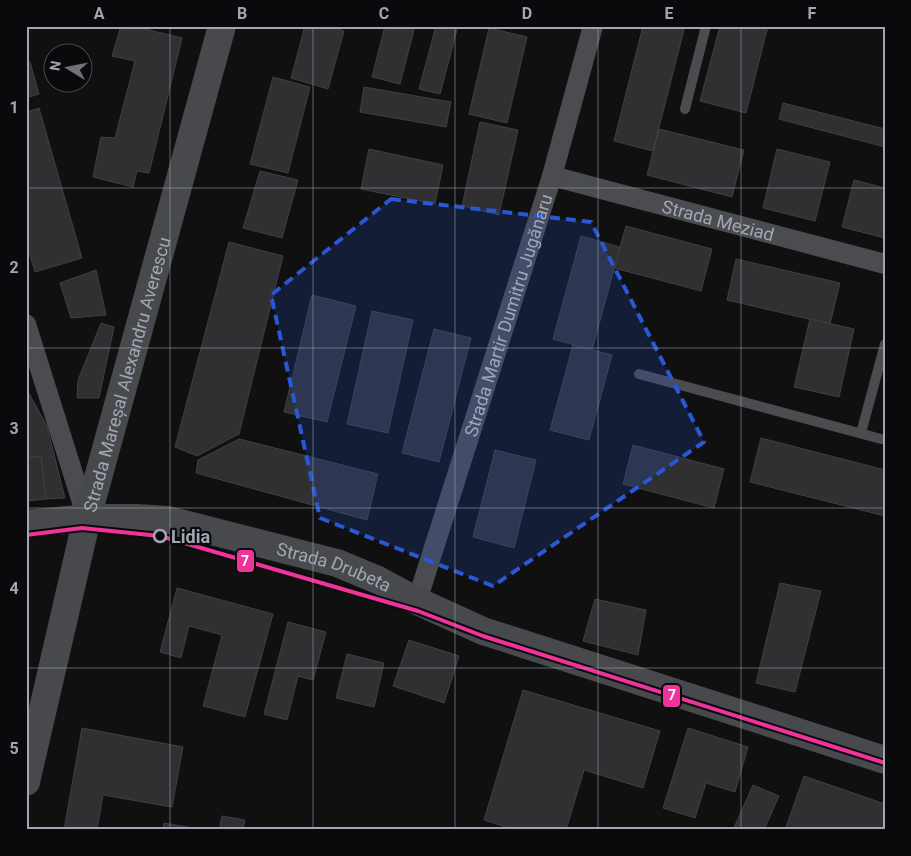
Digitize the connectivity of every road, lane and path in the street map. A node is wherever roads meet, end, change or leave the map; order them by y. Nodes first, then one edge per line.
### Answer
1 (222, 26) edge
2 (593, 26) edge
3 (706, 26) edge
4 (685, 109) dead end
5 (552, 176) junction
6 (885, 264) edge
7 (26, 324) edge
8 (885, 344) edge
9 (639, 374) dead end
10 (861, 433) junction
11 (885, 440) edge
12 (87, 518) junction
13 (26, 524) edge
14 (417, 601) junction
15 (885, 760) edge
16 (26, 782) edge

1 - 12 street, Strada Mareșal Alexandru Averescu
2 - 5 street, Strada Martir Dumitru Jugănaru
3 - 4 lane
5 - 6 street, Strada Meziad
5 - 14 street, Strada Martir Dumitru Jugănaru
7 - 12 street
8 - 10 lane
9 - 10 lane
10 - 11 lane
12 - 13 street, Strada Drubeta
12 - 14 street, Strada Drubeta
12 - 16 street, Strada Mareșal Alexandru Averescu
14 - 15 street, Strada Drubeta

